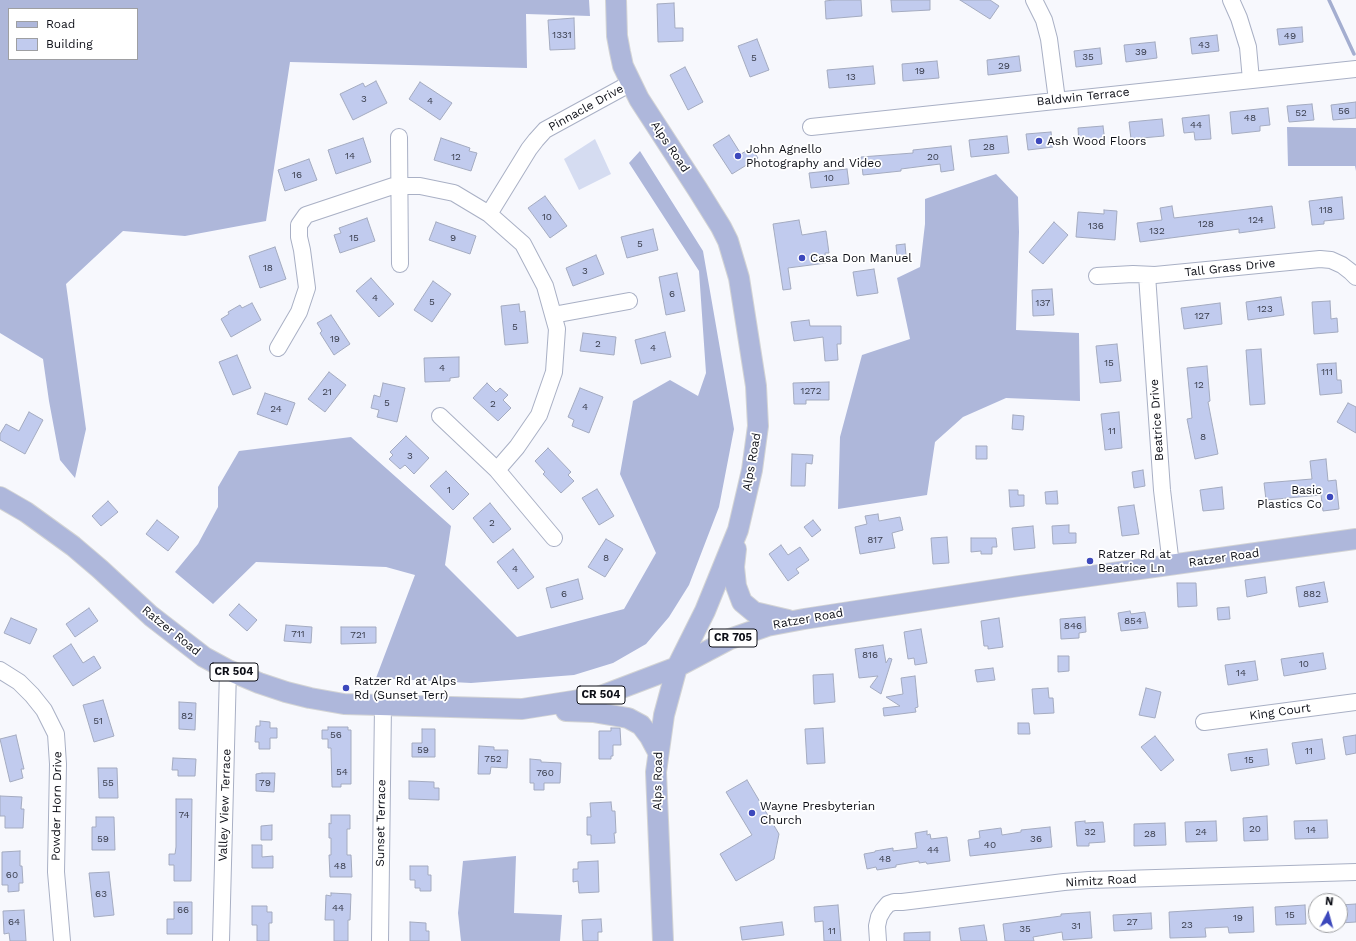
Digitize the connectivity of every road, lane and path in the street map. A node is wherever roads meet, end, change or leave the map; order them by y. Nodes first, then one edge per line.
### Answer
1 (616, 0) edge
2 (1034, 0) edge
3 (1231, 0) edge
4 (1356, 69) edge
5 (1251, 80) junction
6 (632, 83) junction
7 (1057, 100) junction
8 (811, 127) dead end
9 (399, 138) dead end
10 (399, 186) junction
11 (489, 214) junction
12 (400, 264) dead end
13 (1147, 275) junction
14 (1097, 276) dead end
15 (1356, 277) edge
16 (629, 301) dead end
17 (553, 315) junction
18 (278, 348) dead end
19 (440, 416) dead end
20 (497, 470) junction
21 (0, 497) edge
22 (738, 530) junction
23 (554, 538) dead end
24 (1356, 539) edge
25 (1171, 565) junction
26 (794, 621) junction
27 (677, 667) junction
28 (0, 670) edge
29 (228, 670) junction
30 (1356, 702) edge
31 (383, 705) junction
32 (522, 709) junction
33 (1204, 722) dead end
34 (658, 752) junction
35 (1356, 872) edge
36 (62, 941) edge
37 (221, 941) edge
38 (380, 941) edge
39 (663, 941) edge
40 (878, 941) edge

1 - 6 main road, Alps Road
2 - 7 street
3 - 5 street
4 - 5 street, Baldwin Terrace
5 - 7 street, Baldwin Terrace
6 - 11 street, Pinnacle Drive
6 - 22 main road, Alps Road
7 - 8 street, Baldwin Terrace
9 - 10 street
10 - 11 street
10 - 12 street
10 - 18 street
11 - 17 street
13 - 14 street, Tall Grass Drive
13 - 15 street, Tall Grass Drive
13 - 25 street, Beatrice Drive
16 - 17 street
17 - 20 street
19 - 20 street
20 - 23 street
21 - 29 main road, Ratzer Road / CR 504
22 - 26 main road
22 - 27 main road, Alps Road
24 - 25 main road, Ratzer Road / CR 705
25 - 26 main road, Ratzer Road / CR 705
26 - 27 main road, Ratzer Road / CR 705
27 - 32 main road, Ratzer Road / CR 504
27 - 34 main road, Alps Road
28 - 36 street, Powder Horn Drive
29 - 31 main road, Ratzer Road / CR 504
29 - 37 street, Valley View Terrace
30 - 33 street, King Court
31 - 32 main road, Ratzer Road / CR 504
31 - 38 street, Sunset Terrace
32 - 34 main road
34 - 39 main road, Alps Road
35 - 40 street, Nimitz Road

